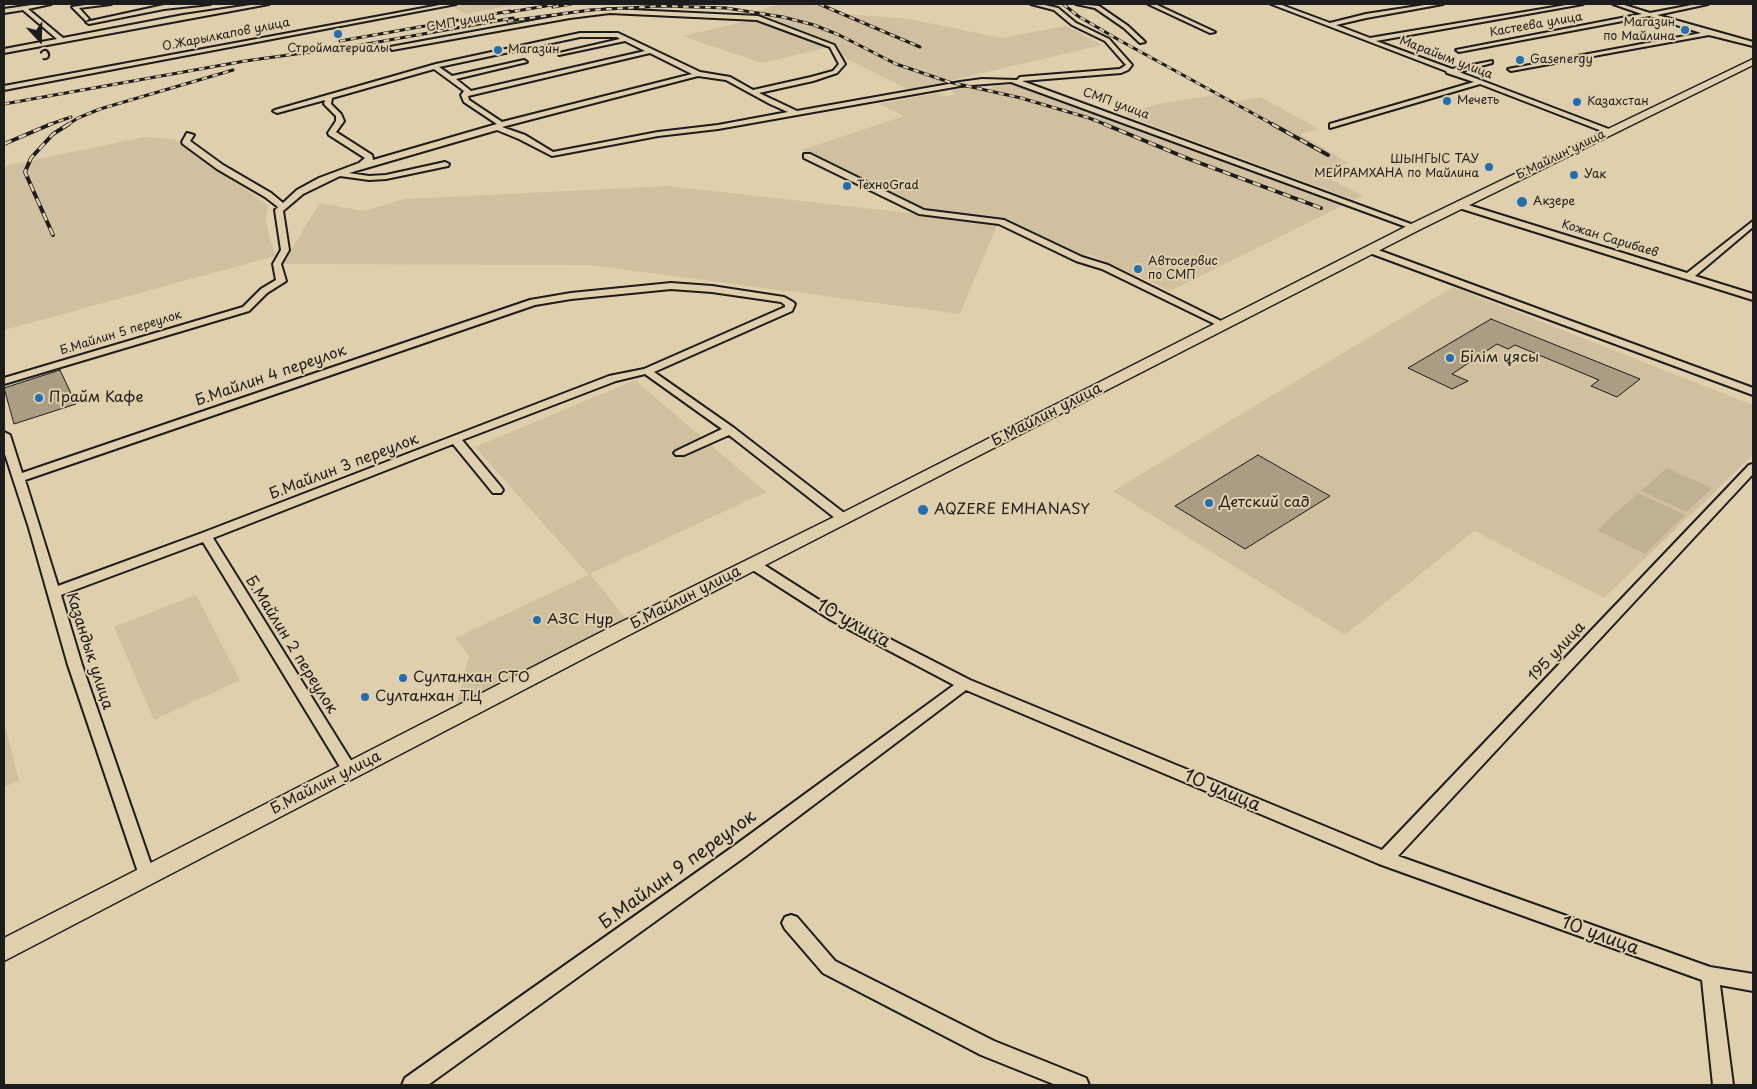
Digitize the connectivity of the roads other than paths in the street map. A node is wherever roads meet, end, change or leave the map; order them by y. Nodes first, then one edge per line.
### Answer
1 (48, 4) edge
2 (108, 4) edge
3 (207, 4) edge
4 (266, 4) edge
5 (453, 4) edge
6 (1034, 4) edge
7 (1080, 4) edge
8 (1151, 4) edge
9 (1274, 4) edge
10 (1440, 4) edge
11 (1580, 4) edge
12 (1616, 4) edge
13 (1705, 4) edge
14 (33, 5) edge
15 (183, 5) edge
16 (402, 7) dead end
17 (24, 8) junction
18 (222, 10) junction
19 (4, 11) edge
20 (411, 12) junction
21 (1652, 14) junction
22 (1330, 25) junction
23 (1212, 32) dead end
24 (1709, 33) junction
25 (627, 39) junction
26 (62, 40) junction
27 (1369, 40) junction
28 (1142, 42) dead end
29 (1753, 44) edge
30 (392, 48) dead end
31 (1459, 50) dead end
32 (4, 51) edge
33 (652, 51) junction
34 (561, 54) dead end
35 (524, 62) dead end
36 (1490, 62) dead end
37 (1753, 62) edge
38 (435, 68) junction
39 (1511, 69) dead end
40 (1449, 72) junction
41 (698, 74) junction
42 (452, 78) junction
43 (1011, 80) junction
44 (1478, 83) junction
45 (4, 88) edge
46 (752, 92) junction
47 (464, 95) junction
48 (329, 96) junction
49 (277, 111) dead end
50 (796, 113) junction
51 (499, 126) junction
52 (1333, 126) dead end
53 (1610, 131) junction
54 (190, 135) dead end
55 (807, 156) dead end
56 (445, 164) dead end
57 (362, 165) junction
58 (339, 173) junction
59 (1459, 205) junction
60 (281, 208) junction
61 (1753, 223) edge
62 (1415, 227) junction
63 (1370, 250) junction
64 (1689, 276) junction
65 (1753, 296) edge
66 (1224, 325) junction
67 (647, 370) junction
68 (4, 382) edge
69 (1753, 392) edge
70 (730, 430) junction
71 (4, 435) edge
72 (456, 440) junction
73 (680, 453) dead end
74 (1753, 467) edge
75 (18, 478) junction
76 (497, 490) dead end
77 (844, 520) junction
78 (206, 536) junction
79 (754, 564) junction
80 (53, 593) junction
81 (965, 684) junction
82 (350, 771) junction
83 (1385, 859) junction
84 (147, 876) junction
85 (791, 923) dead end
86 (4, 950) edge
87 (1710, 975) junction
88 (1753, 982) edge
89 (412, 1085) edge
90 (1078, 1085) edge
91 (1723, 1085) edge

1 - 14 street
2 - 15 street
3 - 15 street
3 - 18 street
4 - 18 street
5 - 20 street, О.Жарылкапов улица
6 - 43 street
7 - 28 street
8 - 23 street
9 - 22 street, Марайым улица
10 - 22 street
11 - 27 street
12 - 21 street
13 - 21 street, Кастеева улица
14 - 17 street
16 - 20 street
17 - 19 street
17 - 26 street
18 - 26 street
20 - 45 street, О.Жарылкапов улица
21 - 24 street
21 - 31 street, Кастеева улица
22 - 27 street, Марайым улица
24 - 29 street
24 - 39 street
25 - 33 street
25 - 34 street
25 - 38 street
26 - 32 street
27 - 40 street, Марайым улица
30 - 46 street, СМП улица
33 - 41 street
33 - 47 street
35 - 42 street
36 - 40 street
37 - 53 street, Б.Майлин улица
38 - 42 street, СМП улица
38 - 48 street
40 - 44 street, Марайым улица
41 - 46 street
41 - 51 street
42 - 47 street, СМП улица
43 - 50 street, СМП улица
43 - 62 street, СМП улица
44 - 52 street
44 - 53 street, Марайым улица
46 - 50 street
47 - 51 street, СМП улица
48 - 49 street
48 - 57 street
50 - 51 street, СМП улица
51 - 57 street
53 - 59 street, Б.Майлин улица
54 - 60 street
55 - 66 street
56 - 58 street
57 - 58 street
58 - 60 street
59 - 62 street, Б.Майлин улица
59 - 64 street, Кожан Сарибаев
60 - 68 street, Б.Майлин 5 переулок
61 - 64 street
62 - 63 street, Б.Майлин улица
63 - 66 street, Б.Майлин улица
63 - 69 street
64 - 65 street, Кожан Сарибаев
66 - 77 street, Б.Майлин улица
67 - 70 street
67 - 72 street, Б.Майлин 3 переулок
67 - 75 street, Б.Майлин 4 переулок
70 - 73 street
70 - 77 street
71 - 75 street, Казандык улица
72 - 76 street
72 - 78 street, Б.Майлин 3 переулок
74 - 83 street, 195 улица
75 - 80 street, Казандык улица
77 - 79 street, Б.Майлин улица
78 - 80 street, Б.Майлин 3 переулок
78 - 82 street, Б.Майлин 2 переулок
79 - 81 street, 10 улица
79 - 82 street, Б.Майлин улица
80 - 84 street, Казандык улица
81 - 83 street, 10 улица
81 - 89 street, Б.Майлин 9 переулок
82 - 84 street, Б.Майлин улица
83 - 87 street, 10 улица
84 - 86 street, Б.Майлин улица
85 - 90 street
87 - 88 street, 10 улица
87 - 91 street

